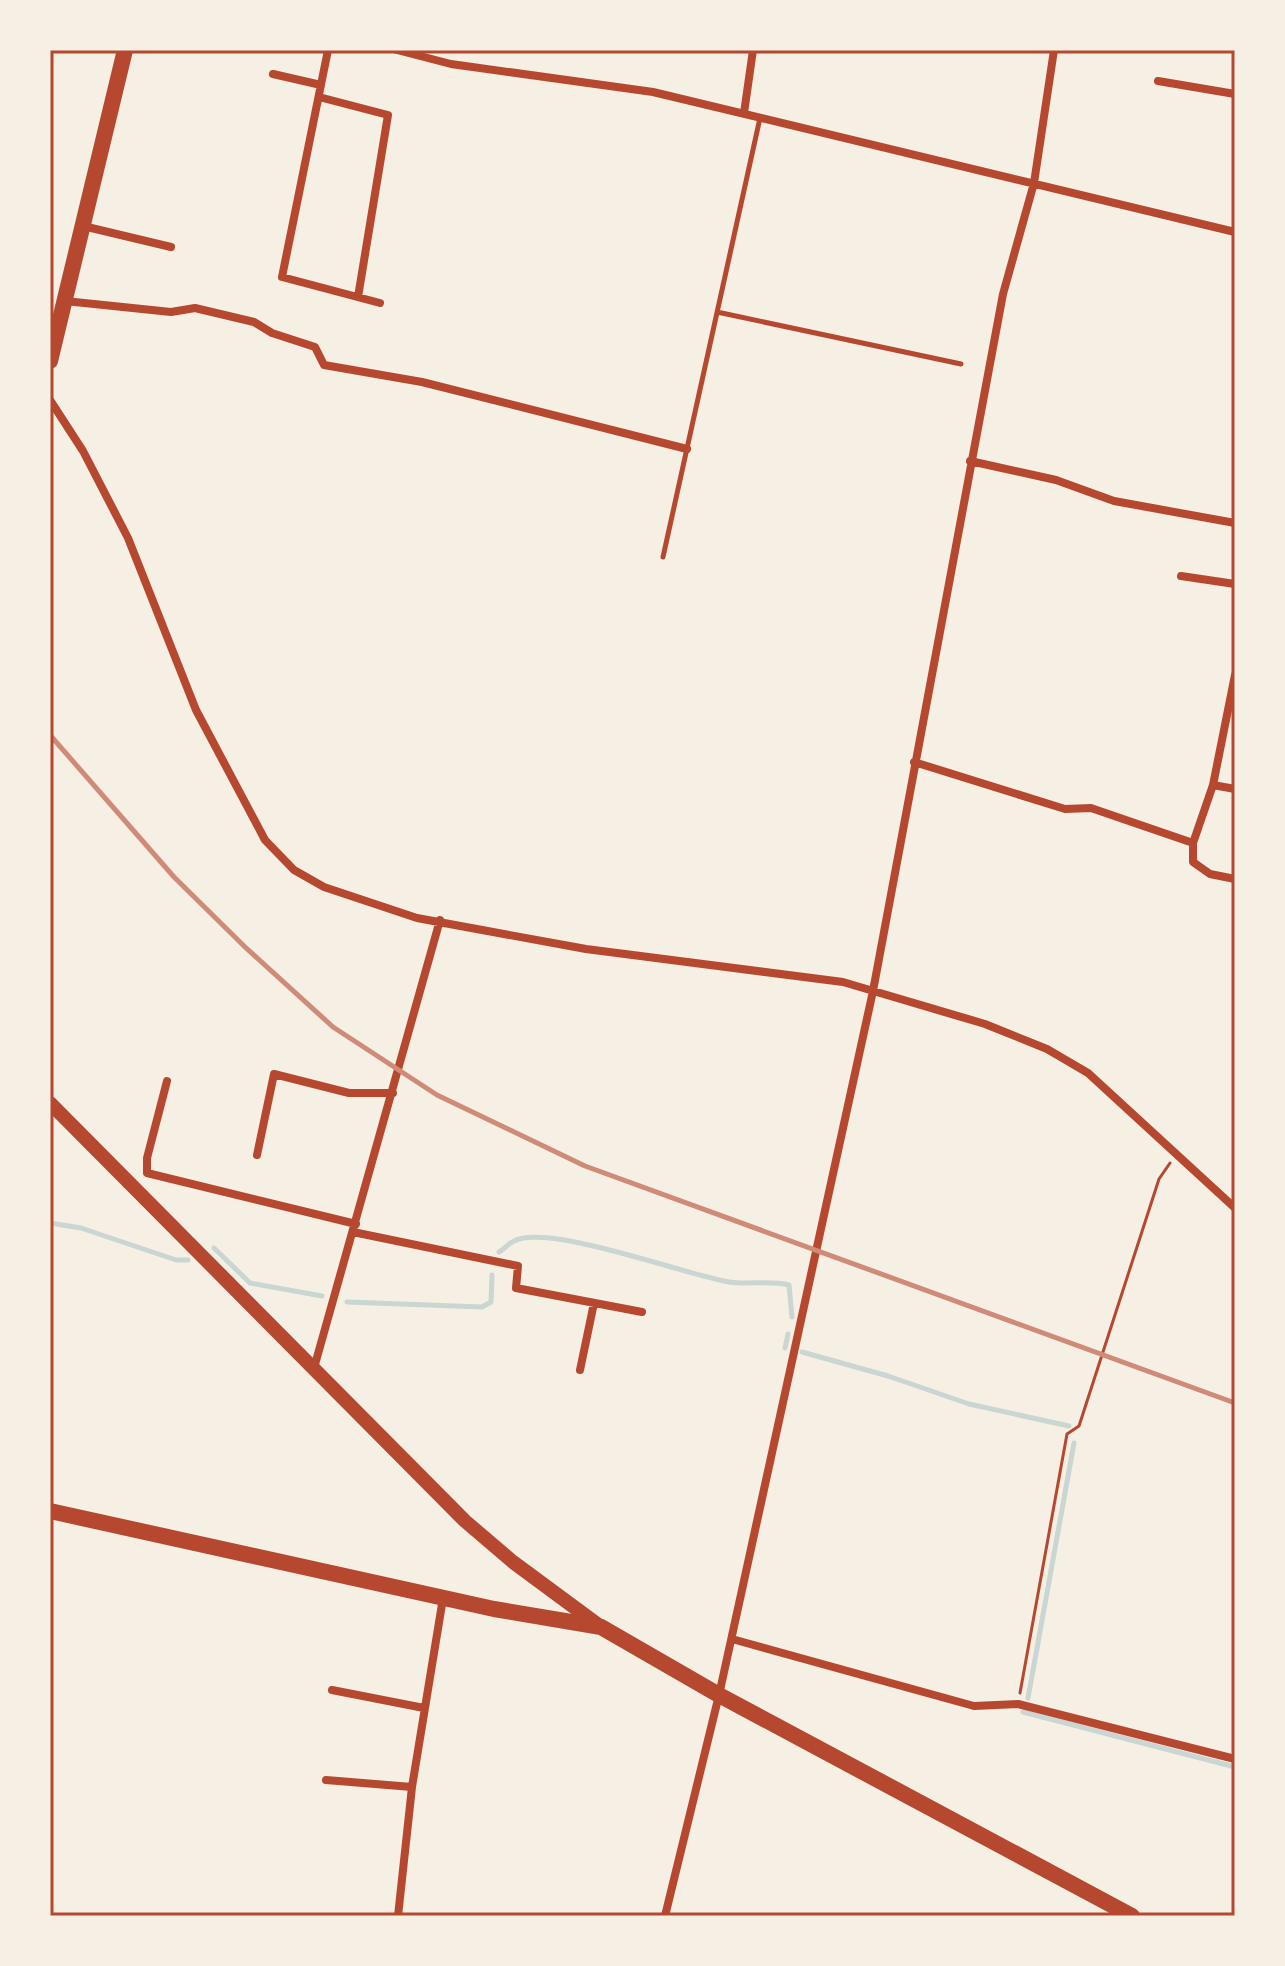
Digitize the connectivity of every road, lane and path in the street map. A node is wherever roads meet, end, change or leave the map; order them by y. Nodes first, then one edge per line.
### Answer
1 (125, 50) edge
2 (328, 50) edge
3 (397, 50) edge
4 (753, 50) edge
5 (1054, 50) edge
6 (273, 74) dead end
7 (1158, 81) dead end
8 (321, 85) junction
9 (1235, 94) edge
10 (319, 97) junction
11 (744, 113) junction
12 (760, 118) junction
13 (1034, 183) junction
14 (83, 226) junction
15 (1235, 232) edge
16 (171, 247) dead end
17 (358, 297) junction
18 (65, 301) junction
19 (380, 303) dead end
20 (717, 312) junction
21 (50, 361) edge
22 (961, 364) dead end
23 (50, 400) edge
24 (687, 449) junction
25 (970, 461) junction
26 (1235, 523) edge
27 (663, 557) dead end
28 (1181, 576) dead end
29 (1235, 584) edge
30 (1235, 675) edge
31 (914, 762) junction
32 (1213, 785) junction
33 (1235, 789) edge
34 (1193, 843) junction
35 (1235, 879) edge
36 (440, 920) junction
37 (873, 991) junction
38 (167, 1081) dead end
39 (393, 1093) junction
40 (50, 1103) edge
41 (1176, 1154) junction
42 (257, 1155) dead end
43 (147, 1173) junction
44 (135, 1188) junction
45 (1235, 1208) edge
46 (354, 1228) junction
47 (594, 1303) junction
48 (642, 1312) dead end
49 (314, 1368) junction
50 (580, 1370) dead end
51 (50, 1511) edge
52 (443, 1598) junction
53 (601, 1627) junction
54 (732, 1639) junction
55 (332, 1690) dead end
56 (719, 1695) junction
57 (1018, 1704) junction
58 (424, 1708) junction
59 (1235, 1759) edge
60 (326, 1780) dead end
61 (412, 1787) junction
62 (398, 1916) edge
63 (665, 1916) edge
64 (1132, 1916) edge

1 - 14 main road
2 - 8 street
3 - 11 street
4 - 11 street
5 - 13 street
6 - 8 street
7 - 9 street
8 - 10 street
10 - 17 street
10 - 17 street
11 - 12 street
12 - 13 street
12 - 20 lane
13 - 15 street
13 - 25 street
14 - 16 street
14 - 18 main road
17 - 19 street
18 - 21 main road
18 - 24 street
20 - 22 lane
20 - 24 lane
23 - 36 street
24 - 27 lane
25 - 26 street
25 - 31 street
28 - 29 street
30 - 32 street
31 - 34 street
31 - 37 street
32 - 33 street
32 - 34 street
34 - 35 street
36 - 37 street
36 - 39 street
37 - 41 street
37 - 54 street
38 - 43 street
39 - 42 street
39 - 46 street
40 - 44 street
41 - 45 street
41 - 57 path
43 - 44 street
43 - 46 street
44 - 49 street
46 - 47 street
46 - 49 street
47 - 48 street
47 - 50 street
49 - 53 street
51 - 52 main road
52 - 53 main road
52 - 58 street
53 - 56 main road
54 - 56 street
54 - 57 street
55 - 58 street
56 - 63 street
56 - 64 main road
57 - 59 street
58 - 61 street
60 - 61 street
61 - 62 street

